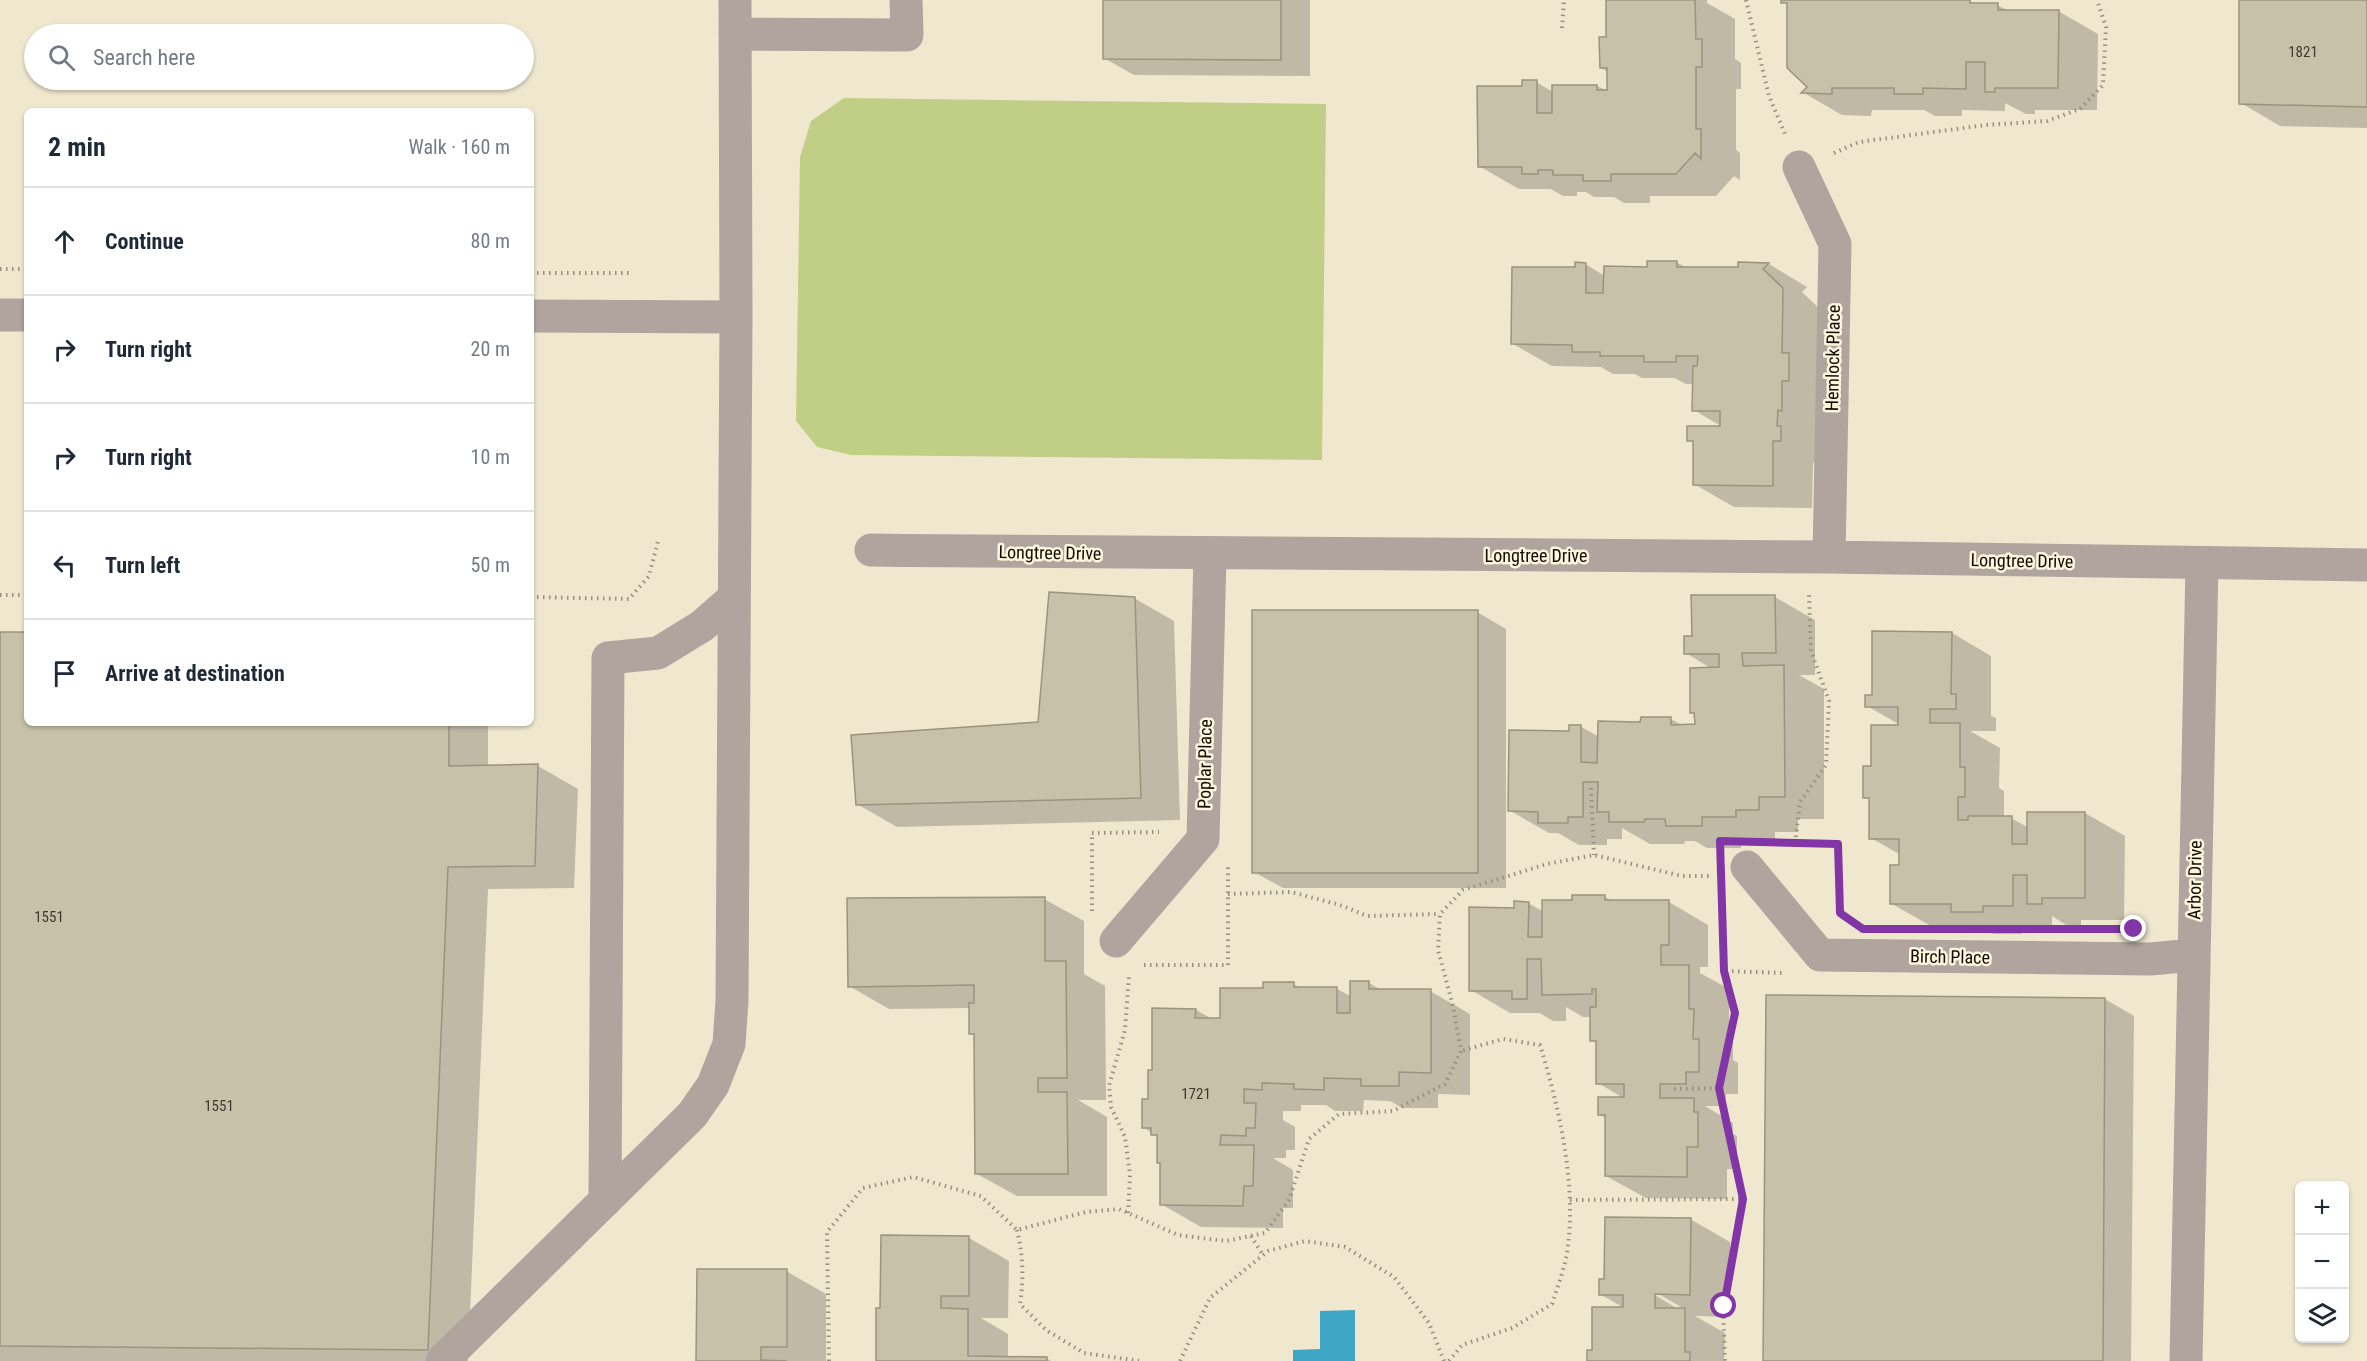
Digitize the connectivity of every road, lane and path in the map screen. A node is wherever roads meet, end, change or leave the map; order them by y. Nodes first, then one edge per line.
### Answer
1 (735, 0) edge
2 (906, 0) edge
3 (1564, 0) edge
4 (1746, 0) edge
5 (2097, 0) edge
6 (1562, 28) dead end
7 (735, 34) junction
8 (1799, 167) junction
9 (0, 269) edge
10 (24, 269) edge
11 (534, 273) edge
12 (629, 273) dead end
13 (0, 315) edge
14 (24, 315) edge
15 (534, 316) edge
16 (736, 316) junction
17 (658, 541) dead end
18 (871, 550) dead end
19 (1210, 555) junction
20 (1829, 557) junction
21 (2202, 564) junction
22 (2367, 565) edge
23 (1809, 588) dead end
24 (0, 595) edge
25 (24, 595) edge
26 (534, 597) edge
27 (734, 598) junction
28 (1592, 788) dead end
29 (1774, 843) dead end
30 (1795, 843) junction
31 (1594, 855) junction
32 (1734, 871) joint
33 (1722, 888) dead end
34 (1228, 894) dead end
35 (1440, 914) junction
36 (1848, 918) dead end
37 (1123, 953) joint
38 (2194, 956) junction
39 (1724, 971) junction
40 (1796, 973) dead end
41 (1461, 1051) junction
42 (1719, 1088) junction
43 (1674, 1089) dead end
44 (1743, 1199) junction
45 (1569, 1200) junction
46 (605, 1201) junction
47 (1128, 1213) junction
48 (1017, 1230) junction
49 (1251, 1236) junction
50 (1263, 1255) junction
51 (442, 1361) edge
52 (829, 1361) edge
53 (1138, 1361) edge
54 (1180, 1361) edge
55 (1444, 1361) edge
56 (1449, 1361) edge
57 (1725, 1361) edge
58 (2186, 1361) edge

1 - 7 street
2 - 7 street
3 - 6 path
4 - 8 path
5 - 8 path
7 - 16 street
8 - 20 street, Hemlock Place
9 - 10 path
11 - 12 path
13 - 14 street
15 - 16 street
16 - 27 street
17 - 26 path
18 - 19 street, Longtree Drive
19 - 20 street, Longtree Drive
19 - 37 street, Poplar Place
20 - 21 street, Longtree Drive
21 - 22 street
21 - 38 street, Arbor Drive
23 - 30 path
24 - 25 path
27 - 46 street
27 - 46 street
28 - 31 path
29 - 30 path
30 - 36 path
31 - 32 path
31 - 35 path
32 - 38 street, Birch Place
33 - 39 path
34 - 35 path
35 - 41 path
37 - 47 path
38 - 58 street, Arbor Drive
39 - 40 path
39 - 42 path
41 - 45 path
41 - 49 path
42 - 43 path
42 - 44 path
44 - 45 path
44 - 57 path
45 - 56 path
46 - 51 street
47 - 48 path
47 - 49 path
48 - 52 path
48 - 53 path
49 - 50 path
50 - 54 path
50 - 55 path

